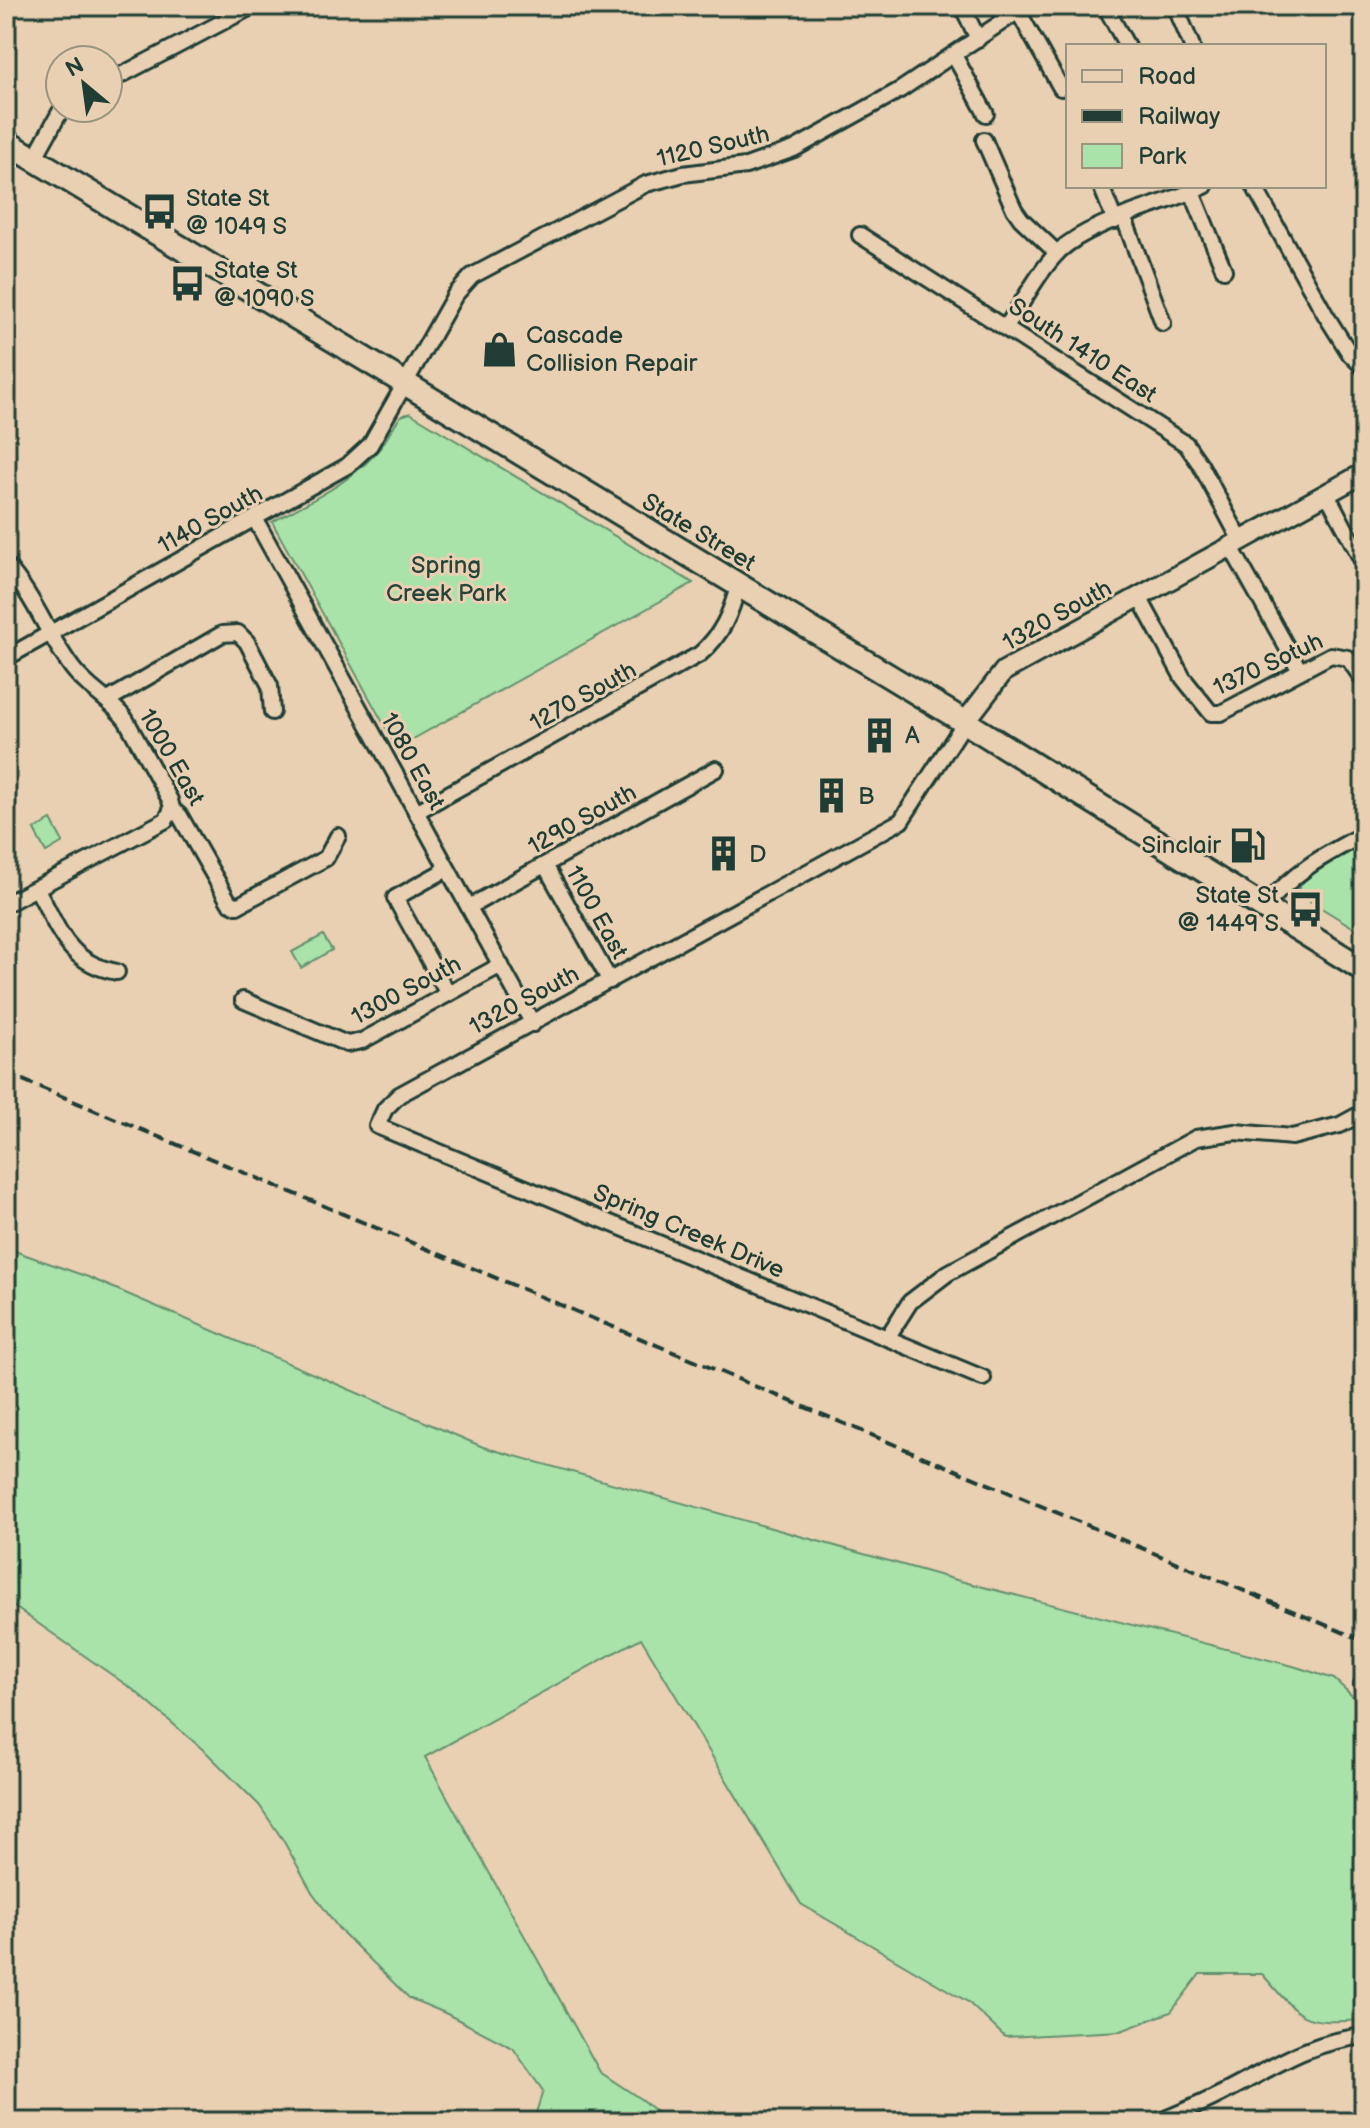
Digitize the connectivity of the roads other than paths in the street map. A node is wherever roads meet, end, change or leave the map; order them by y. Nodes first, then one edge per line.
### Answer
1 (253, 6) edge
2 (962, 6) edge
3 (1105, 6) edge
4 (1175, 6) edge
5 (1022, 9) edge
6 (978, 39) junction
7 (1126, 44) edge
8 (1191, 44) edge
9 (954, 55) junction
10 (124, 74) edge
11 (1061, 88) dead end
12 (986, 114) dead end
13 (53, 124) edge
14 (984, 140) dead end
15 (6, 142) edge
16 (34, 159) junction
17 (1102, 188) edge
18 (1255, 188) edge
19 (1190, 190) edge
20 (1120, 219) junction
21 (860, 235) dead end
22 (1057, 253) junction
23 (1224, 270) dead end
24 (1163, 323) dead end
25 (1006, 327) junction
26 (1364, 368) edge
27 (404, 385) junction
28 (1364, 473) edge
29 (1327, 494) junction
30 (255, 519) junction
31 (1236, 544) junction
32 (1364, 564) edge
33 (6, 565) edge
34 (738, 586) junction
35 (1139, 597) junction
36 (51, 633) junction
37 (6, 658) edge
38 (1300, 671) junction
39 (1364, 681) edge
40 (108, 700) junction
41 (272, 712) dead end
42 (965, 722) junction
43 (716, 769) dead end
44 (172, 809) junction
45 (416, 812) junction
46 (1364, 834) edge
47 (338, 836) dead end
48 (545, 865) junction
49 (447, 869) junction
50 (37, 889) junction
51 (6, 904) edge
52 (469, 907) junction
53 (1264, 908) junction
54 (501, 965) junction
55 (1364, 970) edge
56 (117, 972) dead end
57 (610, 981) junction
58 (448, 994) junction
59 (243, 1000) dead end
60 (533, 1024) junction
61 (1364, 1112) edge
62 (377, 1126) joint
63 (887, 1338) junction
64 (983, 1378) dead end
65 (1364, 2036) edge
66 (1158, 2122) edge

1 - 10 street
2 - 6 street
3 - 7 street
4 - 8 street
5 - 6 street, 1120 South
5 - 11 street
6 - 9 street, 1120 South
9 - 12 street
9 - 27 street, 1120 South
13 - 16 street
14 - 22 street
15 - 16 main road, State Street
16 - 27 main road, State Street
17 - 20 street
18 - 26 street
19 - 20 street
19 - 23 street
20 - 22 street
20 - 24 street
21 - 25 street, South 1410 East
22 - 25 street
25 - 31 street, South 1410 East
27 - 30 street, 1140 South
27 - 34 main road, State Street
28 - 29 street, 1320 South
29 - 31 street, 1320 South
29 - 32 street
30 - 36 street, 1140 South
30 - 45 street, 1080 East
31 - 35 street, 1320 South
31 - 38 street, South 1410 East
33 - 36 street, 1000 East
34 - 42 main road, State Street
34 - 45 street, 1270 South
35 - 38 street, 1370 Sotuh
35 - 42 street, 1320 South
36 - 37 street, 1140 South
36 - 40 street, 1000 East
38 - 39 street, 1370 Sotuh
40 - 41 street
40 - 44 street, 1000 East
42 - 53 main road, State Street
42 - 57 street, 1320 South
43 - 48 street, 1290 South
44 - 47 street, 1000 East
44 - 50 street
45 - 49 street, 1080 East
46 - 53 street
48 - 52 street, 1290 South
48 - 57 street, 1100 East
49 - 52 street, 1080 East
49 - 58 street
50 - 51 street
50 - 56 street
52 - 54 street, 1080 East
53 - 55 main road, State Street
54 - 58 street, 1300 South
54 - 60 street, 1080 East
57 - 60 street, 1320 South
58 - 59 street, 1300 South
60 - 62 street, 1320 South
61 - 63 street
62 - 63 street, Spring Creek Drive
63 - 64 street, Spring Creek Drive
65 - 66 street

